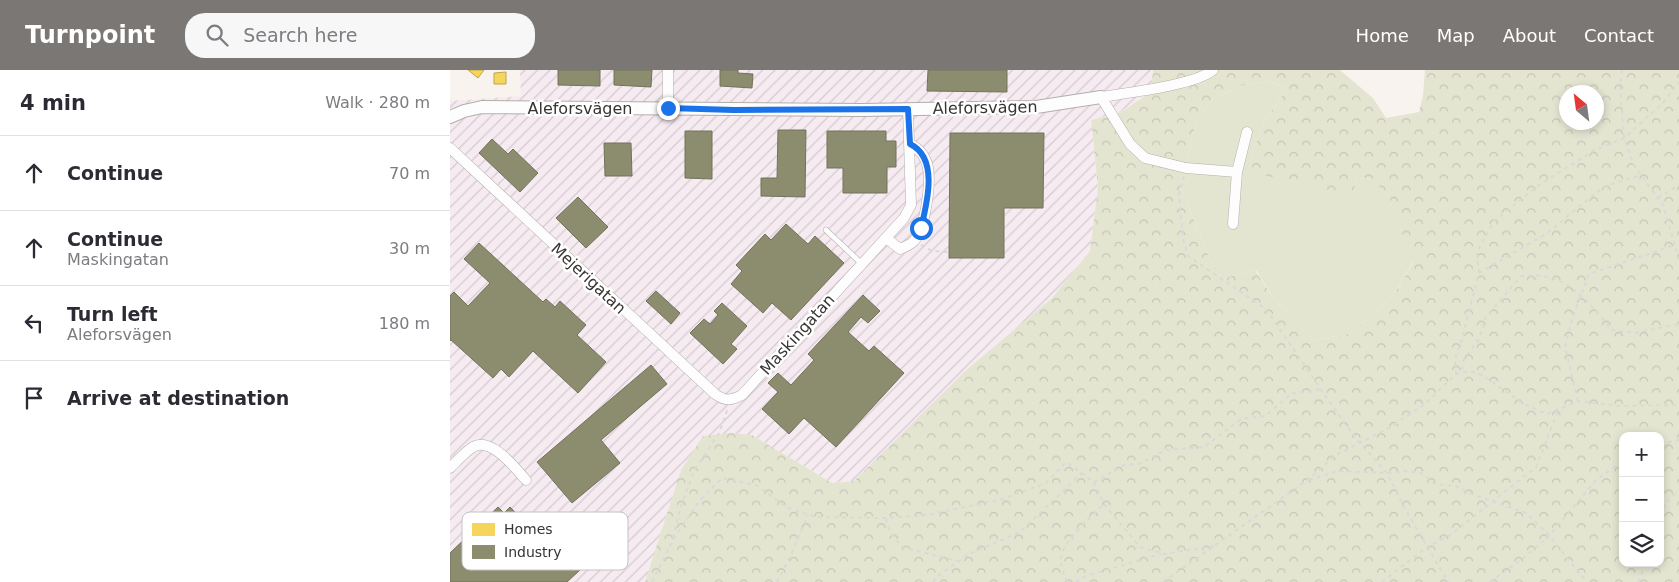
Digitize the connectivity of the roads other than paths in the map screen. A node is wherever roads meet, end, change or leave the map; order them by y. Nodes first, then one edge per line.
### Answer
1 (668, 70) edge
2 (1213, 70) edge
3 (1101, 97) junction
4 (668, 108) junction
5 (908, 109) junction
6 (450, 117) edge
7 (1247, 132) dead end
8 (910, 144) junction
9 (450, 148) edge
10 (1237, 172) junction
11 (1233, 224) dead end
12 (826, 230) dead end
13 (886, 238) junction
14 (861, 263) junction
15 (731, 401) joint
16 (450, 468) edge
17 (526, 480) dead end

1 - 4 street
2 - 3 street, Aleforsvägen
3 - 5 street, Aleforsvägen
3 - 10 street
4 - 5 street, Aleforsvägen
4 - 6 street, Aleforsvägen
5 - 8 street, Maskingatan
7 - 10 street
8 - 13 street, Maskingatan
8 - 13 street
9 - 15 street, Mejerigatan
10 - 11 street
12 - 14 lane
13 - 14 street, Maskingatan
14 - 15 street, Maskingatan
16 - 17 street

